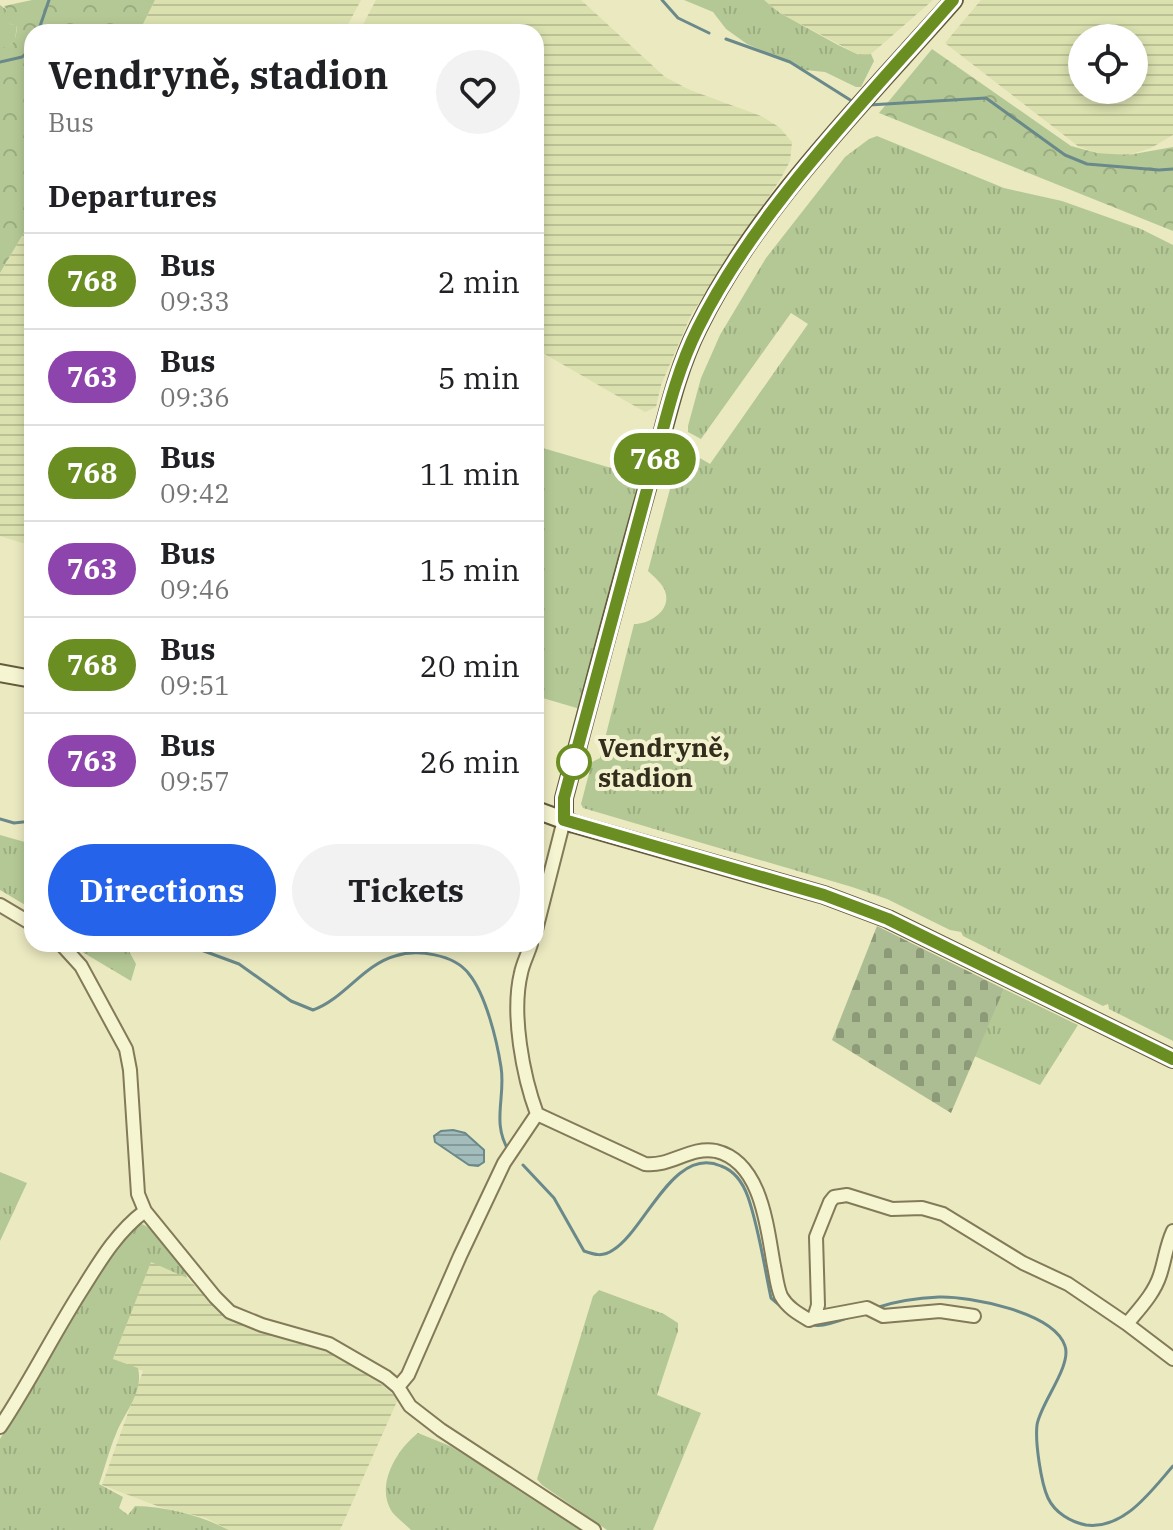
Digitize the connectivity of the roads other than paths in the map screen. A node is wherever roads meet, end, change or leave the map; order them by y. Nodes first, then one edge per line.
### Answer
1 (954, 0) edge
2 (0, 673) edge
3 (24, 678) edge
4 (544, 813) edge
5 (564, 820) junction
6 (544, 899) edge
7 (0, 905) edge
8 (24, 919) edge
9 (68, 952) edge
10 (528, 952) edge
11 (1173, 1059) edge
12 (537, 1114) junction
13 (145, 1211) junction
14 (1173, 1231) edge
15 (974, 1316) dead end
16 (814, 1318) junction
17 (1127, 1324) junction
18 (1173, 1359) edge
19 (398, 1387) junction
20 (0, 1427) edge
21 (594, 1530) edge

1 - 5 street
2 - 3 street
4 - 5 street
5 - 6 street
5 - 11 street
7 - 8 street
9 - 13 street
10 - 12 street
12 - 16 street
12 - 19 street
13 - 19 street
13 - 20 street
14 - 17 street
15 - 16 street
16 - 17 street
17 - 18 street
19 - 21 street

